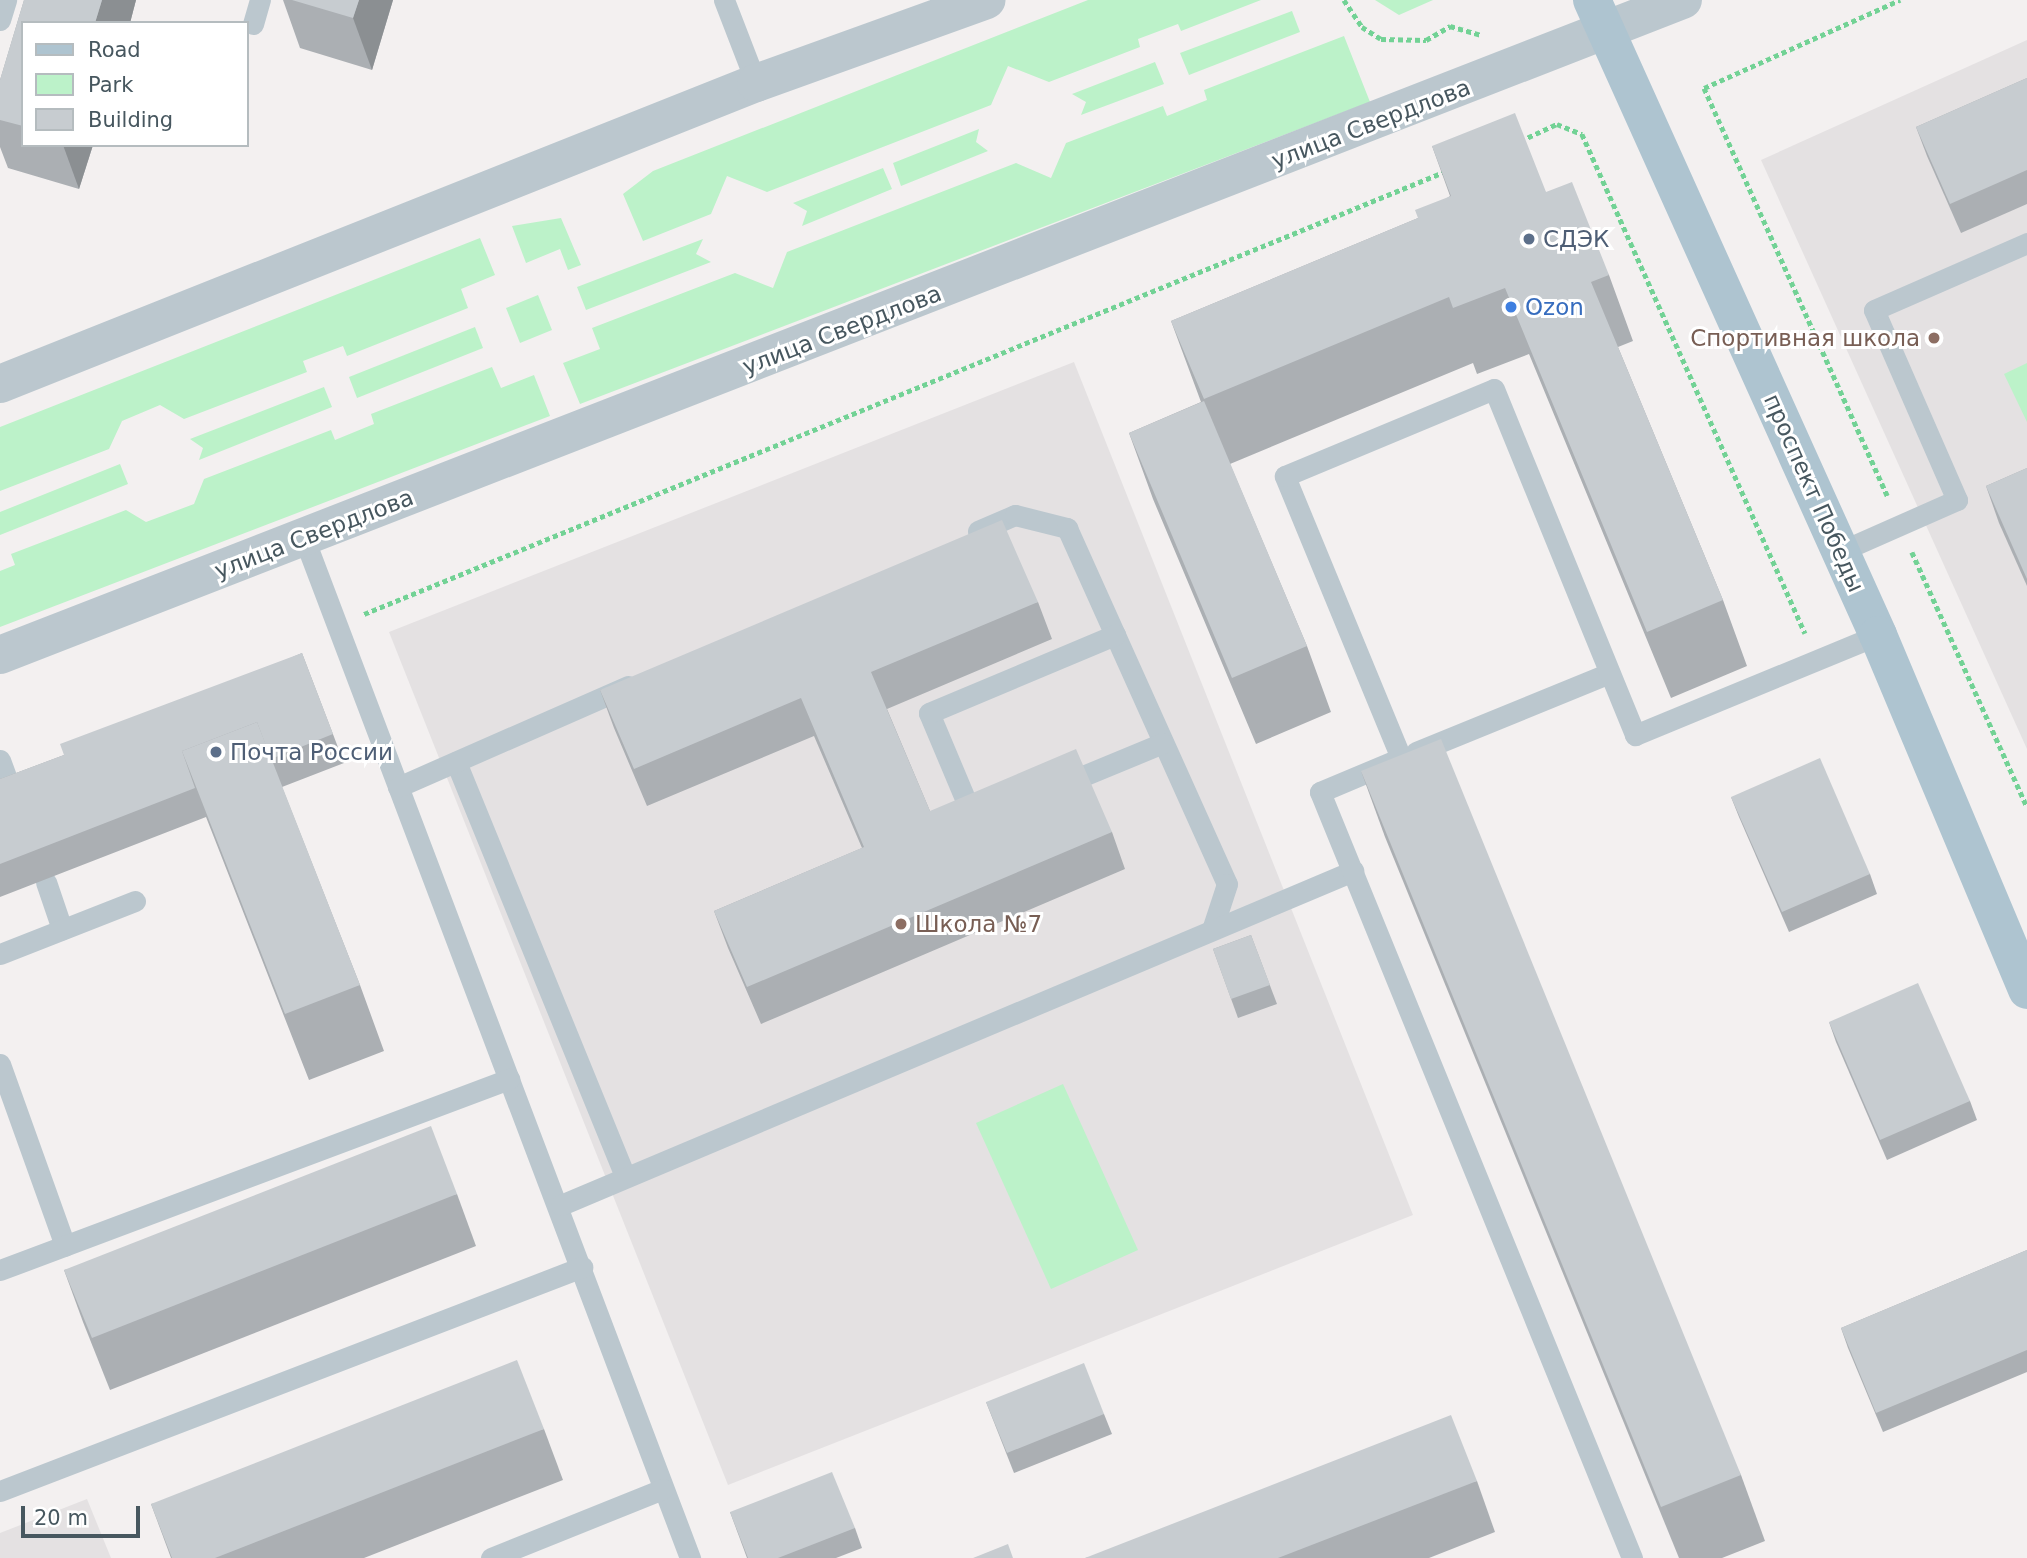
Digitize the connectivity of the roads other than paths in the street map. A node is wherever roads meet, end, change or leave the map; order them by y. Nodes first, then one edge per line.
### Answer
1 (6, 0) edge
2 (260, 0) edge
3 (724, 0) edge
4 (986, 0) edge
5 (1683, 0) edge
6 (1599, 16) edge
7 (0, 20) edge
8 (253, 24) dead end
9 (756, 83) junction
10 (2027, 243) edge
11 (0, 384) edge
12 (304, 538) junction
13 (952, 543) edge
14 (1839, 552) junction
15 (1115, 635) junction
16 (1878, 635) junction
17 (0, 655) edge
18 (1610, 673) junction
19 (647, 678) edge
20 (1163, 743) junction
21 (1401, 758) junction
22 (0, 760) edge
23 (456, 762) junction
24 (398, 787) junction
25 (1037, 795) edge
26 (17, 806) edge
27 (999, 811) edge
28 (1353, 871) junction
29 (46, 882) dead end
30 (135, 901) dead end
31 (62, 929) junction
32 (1212, 930) junction
33 (0, 954) edge
34 (2027, 990) edge
35 (0, 1064) edge
36 (509, 1079) junction
37 (625, 1176) junction
38 (561, 1205) junction
39 (65, 1246) junction
40 (582, 1267) junction
41 (0, 1270) edge
42 (663, 1489) junction
43 (0, 1491) edge
44 (1630, 1557) edge
45 (492, 1558) edge
46 (690, 1558) edge

1 - 7 lane
2 - 8 lane
3 - 9 lane
4 - 9 street
5 - 6 street, улица Свердлова
6 - 12 street, улица Свердлова
6 - 14 main road, проспект Победы
9 - 11 street
10 - 14 lane
12 - 17 street, улица Свердлова
12 - 24 lane
13 - 15 lane
14 - 16 main road, проспект Победы
15 - 20 lane
15 - 27 lane
16 - 18 lane
16 - 34 main road, проспект Победы
18 - 21 lane
18 - 21 lane
19 - 23 lane
20 - 25 lane
20 - 32 lane
21 - 28 lane
22 - 26 lane
23 - 24 lane
23 - 37 lane
24 - 36 lane
28 - 32 lane
28 - 44 lane
29 - 31 lane
30 - 31 lane
31 - 33 lane
32 - 37 lane
35 - 39 lane
36 - 38 lane
36 - 39 lane
37 - 38 lane
38 - 40 lane
39 - 41 lane
40 - 42 lane
40 - 43 lane
42 - 45 lane
42 - 46 lane

